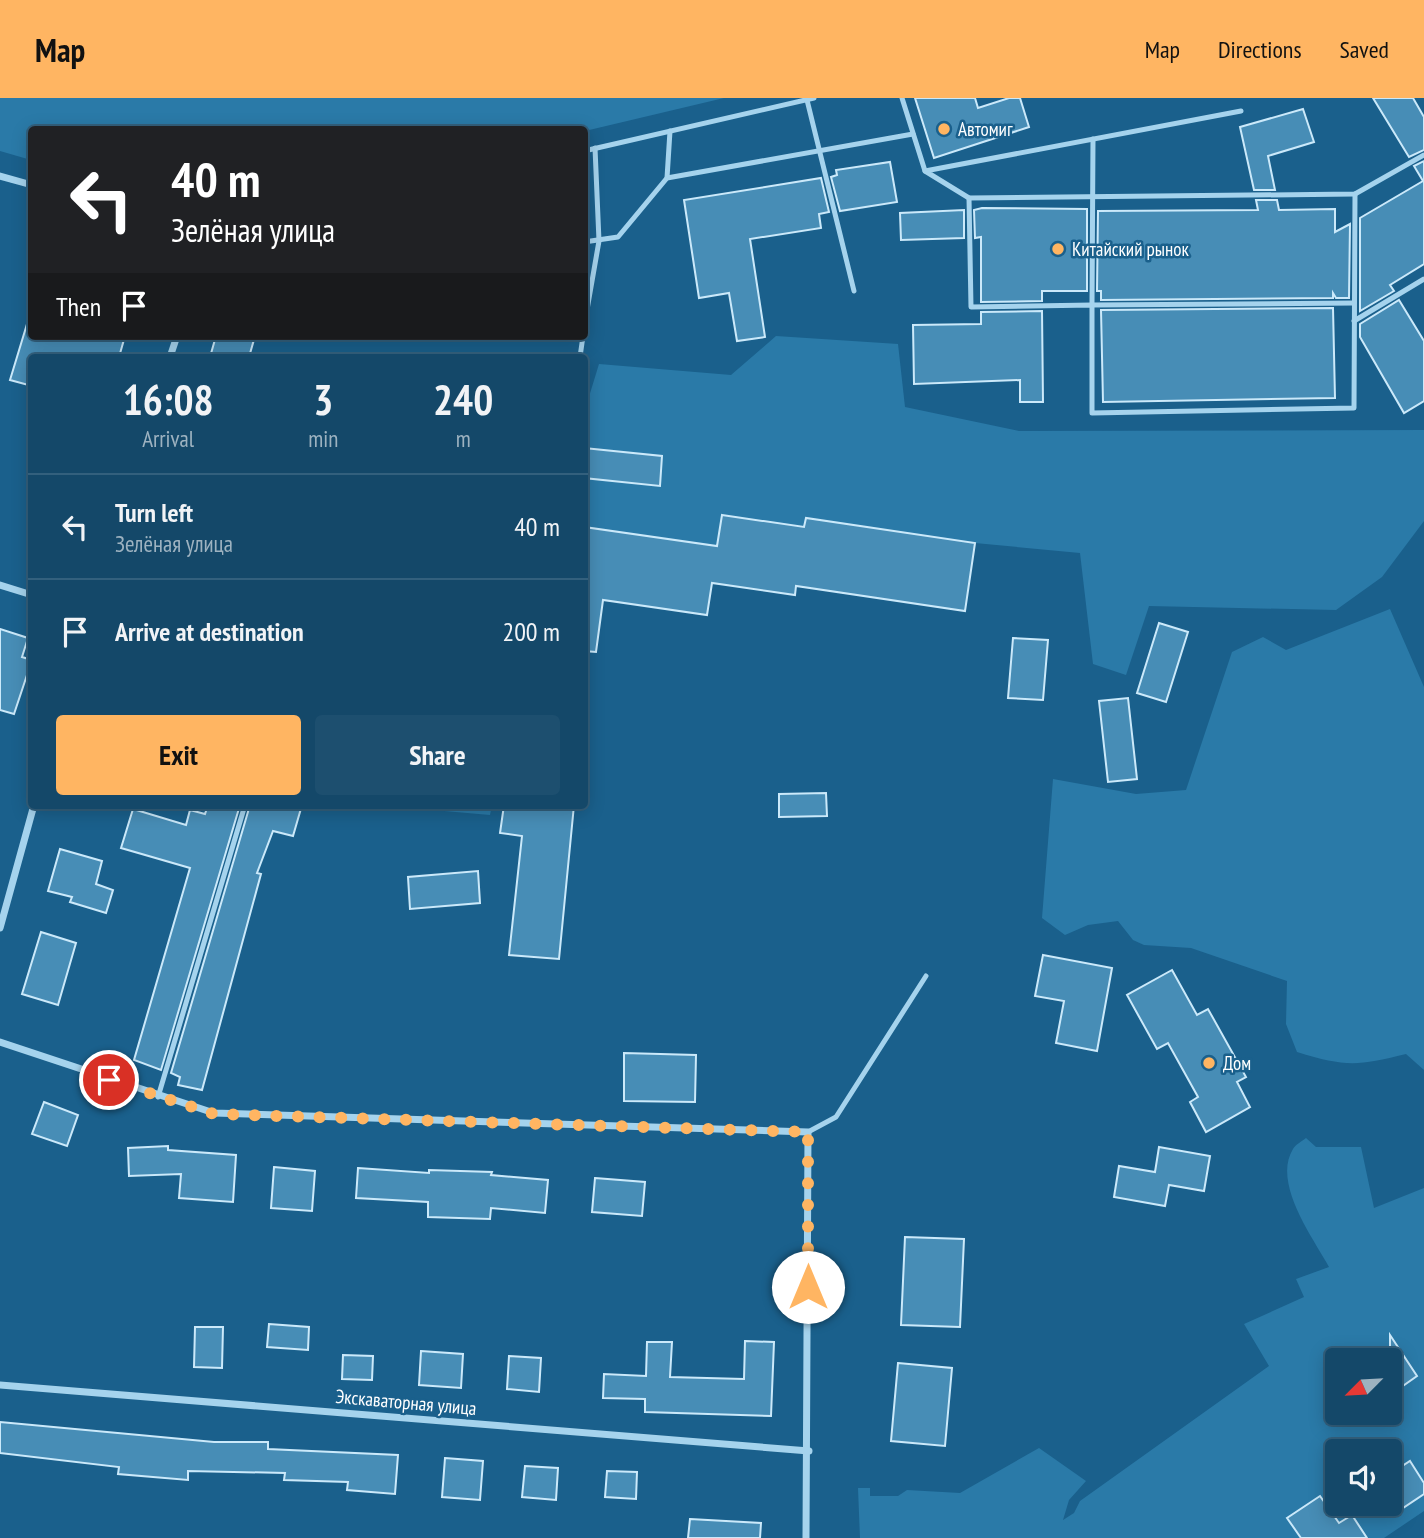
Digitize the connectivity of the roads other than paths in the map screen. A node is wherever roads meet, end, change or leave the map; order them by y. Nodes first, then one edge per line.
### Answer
1 (902, 98) edge
2 (811, 99) edge
3 (1241, 111) dead end
4 (670, 131) junction
5 (913, 134) junction
6 (1093, 139) junction
7 (595, 148) junction
8 (588, 150) edge
9 (819, 150) junction
10 (1424, 155) edge
11 (925, 171) junction
12 (0, 176) edge
13 (667, 178) junction
14 (28, 184) edge
15 (1355, 194) junction
16 (1094, 196) junction
17 (969, 198) junction
18 (599, 241) junction
19 (588, 242) edge
20 (1424, 279) edge
21 (854, 291) dead end
22 (1354, 303) junction
23 (588, 304) edge
24 (1092, 305) junction
25 (1354, 321) junction
26 (0, 585) edge
27 (28, 594) edge
28 (33, 809) edge
29 (244, 809) edge
30 (0, 928) edge
31 (926, 976) dead end
32 (0, 1042) edge
33 (158, 1097) junction
34 (808, 1132) junction
35 (0, 1385) edge
36 (809, 1451) junction
37 (806, 1538) edge

1 - 5 lane
2 - 4 lane
2 - 9 lane
3 - 6 lane
4 - 7 lane
4 - 13 lane
5 - 9 lane
5 - 11 lane
6 - 11 lane
6 - 16 lane
7 - 8 lane
7 - 18 lane
9 - 13 lane
9 - 21 lane
10 - 15 lane
11 - 17 lane
12 - 14 street
13 - 18 lane
15 - 16 lane
15 - 22 lane
16 - 17 lane
16 - 24 lane
17 - 24 lane
18 - 19 lane
18 - 23 lane
20 - 25 lane
22 - 24 lane
22 - 25 lane
24 - 25 lane
26 - 27 street
28 - 30 street
29 - 33 lane
31 - 34 lane
32 - 33 street
33 - 34 street
34 - 36 street
35 - 36 street, Экскаваторная улица
36 - 37 street

